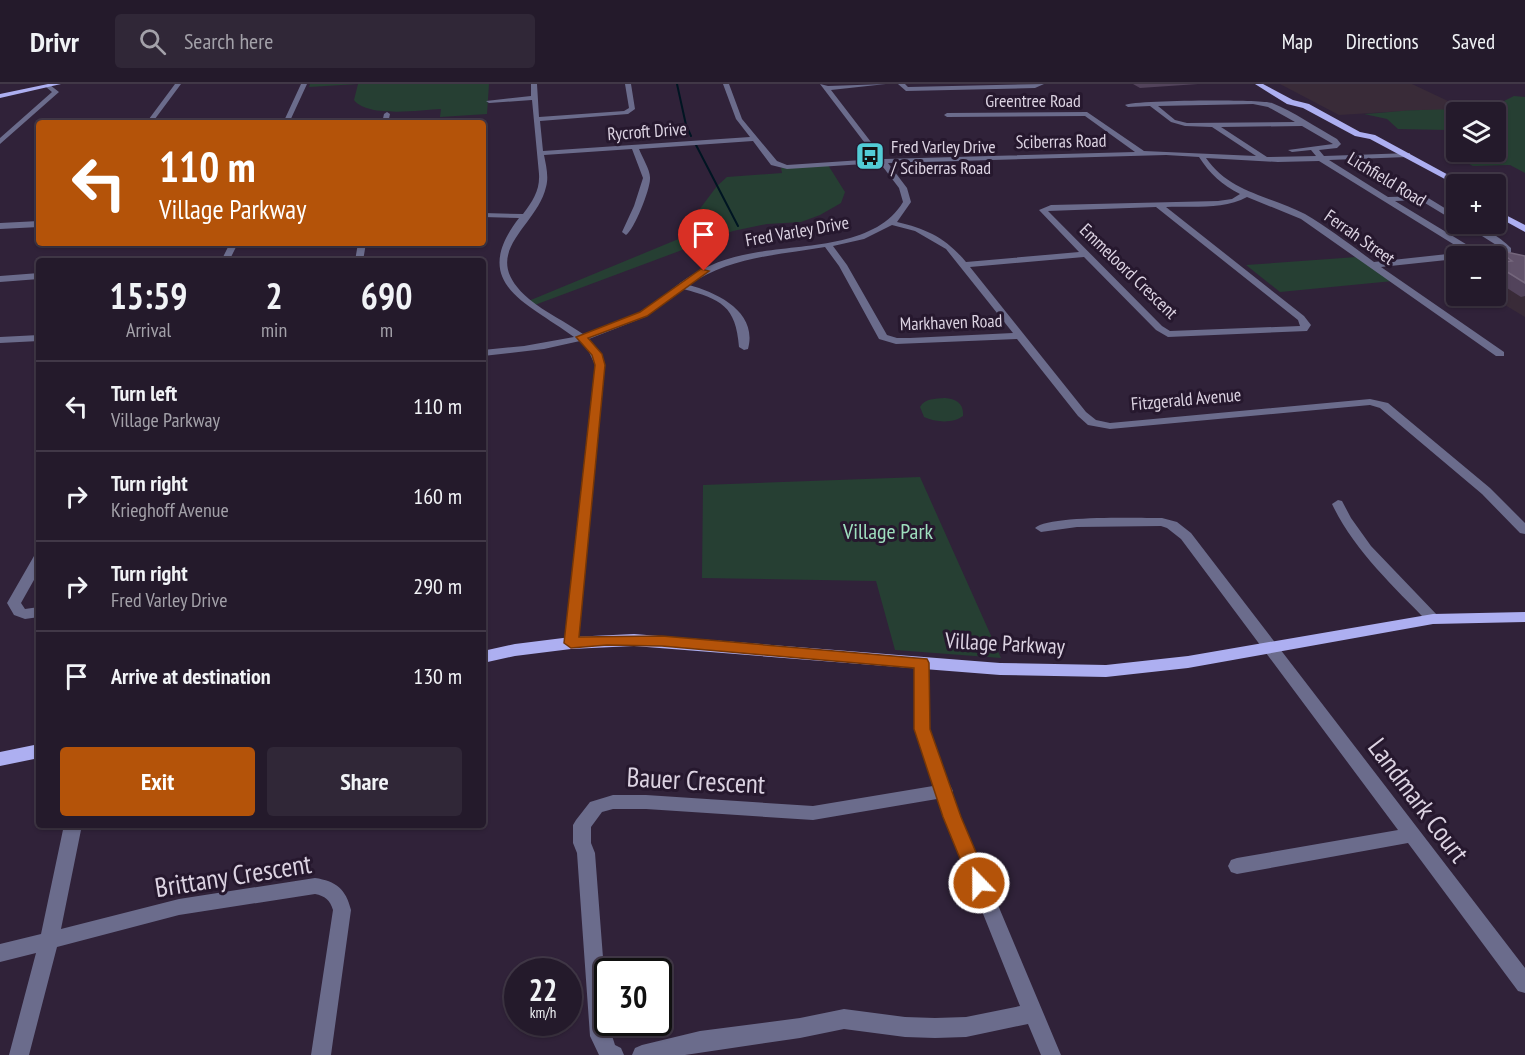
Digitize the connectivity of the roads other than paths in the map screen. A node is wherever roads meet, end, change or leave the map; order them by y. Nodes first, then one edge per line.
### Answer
1 (58, 84) edge
2 (178, 84) edge
3 (304, 84) edge
4 (534, 84) edge
5 (628, 84) edge
6 (726, 84) edge
7 (883, 84) edge
8 (901, 84) edge
9 (1041, 84) edge
10 (1258, 84) edge
11 (1273, 84) edge
12 (48, 86) junction
13 (825, 86) edge
14 (0, 96) edge
15 (535, 98) junction
16 (489, 101) dead end
17 (1151, 104) junction
18 (1128, 105) dead end
19 (1306, 106) junction
20 (387, 114) dead end
21 (947, 115) dead end
22 (536, 119) junction
23 (151, 120) edge
24 (287, 120) edge
25 (386, 120) edge
26 (1305, 124) junction
27 (1215, 126) junction
28 (1358, 134) junction
29 (756, 139) junction
30 (0, 142) edge
31 (634, 146) junction
32 (1313, 148) junction
33 (1292, 150) dead end
34 (540, 153) junction
35 (1143, 154) junction
36 (1201, 155) junction
37 (1407, 155) junction
38 (1391, 156) junction
39 (1320, 158) junction
40 (1266, 159) junction
41 (881, 160) junction
42 (1446, 176) edge
43 (1446, 186) edge
44 (1246, 194) junction
45 (1387, 198) junction
46 (1160, 205) junction
47 (1506, 209) edge
48 (1446, 212) edge
49 (486, 215) edge
50 (524, 216) junction
51 (1506, 219) edge
52 (1525, 219) edge
53 (892, 223) junction
54 (36, 224) edge
55 (0, 226) edge
56 (1525, 229) edge
57 (626, 232) dead end
58 (1485, 234) edge
59 (827, 244) junction
60 (1463, 246) edge
61 (1504, 246) edge
62 (1085, 254) junction
63 (1446, 257) edge
64 (964, 265) junction
65 (1371, 265) junction
66 (36, 276) edge
67 (0, 279) edge
68 (681, 286) junction
69 (1021, 336) junction
70 (581, 337) junction
71 (36, 338) edge
72 (0, 340) edge
73 (744, 347) dead end
74 (486, 354) edge
75 (1500, 354) dead end
76 (1338, 504) dead end
77 (1041, 528) dead end
78 (1525, 530) edge
79 (36, 564) edge
80 (36, 612) edge
81 (1524, 616) edge
82 (1433, 619) junction
83 (571, 643) junction
84 (1271, 648) junction
85 (486, 656) edge
86 (922, 663) junction
87 (36, 752) edge
88 (0, 759) edge
89 (945, 791) junction
90 (72, 828) edge
91 (1411, 835) junction
92 (1237, 866) dead end
93 (49, 941) junction
94 (0, 953) edge
95 (1525, 984) edge
96 (1032, 1012) junction
97 (19, 1055) edge
98 (321, 1055) edge
99 (614, 1055) edge
100 (642, 1055) edge
101 (1050, 1055) edge

1 - 12 main road
2 - 23 street
3 - 24 street
4 - 15 street
5 - 22 street
6 - 29 street, Sciberras Road
7 - 13 street
8 - 9 street
10 - 19 main road
11 - 19 main road
12 - 14 main road
12 - 30 street
13 - 41 street
15 - 16 street
15 - 22 street
17 - 18 street
17 - 26 street
17 - 27 street
19 - 28 main road
20 - 25 street
21 - 35 street, Greentree Road
22 - 34 street
26 - 27 street
26 - 32 street
27 - 40 street
28 - 37 main road
28 - 38 main road
29 - 31 street, Rycroft Drive
29 - 41 street, Sciberras Road
31 - 34 street, Rycroft Drive
31 - 57 street
32 - 33 street
32 - 39 street
34 - 50 street
35 - 36 street, Sciberras Road
35 - 41 street, Sciberras Road
36 - 40 street, Sciberras Road
36 - 44 street, Ferrah Street
37 - 38 street, Sciberras Road
37 - 42 main road
38 - 39 street, Sciberras Road
38 - 43 main road
39 - 40 street, Sciberras Road
39 - 45 street, Lichfield Road
41 - 53 street
44 - 46 street, Emmeloord Crescent
44 - 65 street, Ferrah Street
45 - 48 street
45 - 60 street, Lichfield Road
46 - 62 street, Emmeloord Crescent
46 - 62 street, Emmeloord Crescent
47 - 52 main road
49 - 50 street
50 - 70 street
51 - 56 main road
53 - 59 street, Fred Varley Drive
53 - 64 street, Fitzgerald Avenue
54 - 55 street
58 - 61 street
59 - 68 street, Fred Varley Drive
59 - 69 street, Markhaven Road
62 - 64 street
63 - 65 street
64 - 69 street, Fitzgerald Avenue
65 - 75 street, Ferrah Street
66 - 67 street
68 - 70 street, Fred Varley Drive
68 - 73 street
69 - 78 street, Fitzgerald Avenue
70 - 74 street, Fred Varley Drive
70 - 83 street
71 - 72 street
76 - 82 street
77 - 84 street, Landmark Court
79 - 80 street
81 - 82 main road, Village Parkway
82 - 84 main road, Village Parkway
83 - 85 main road, Village Parkway
83 - 86 main road, Village Parkway
84 - 86 main road, Village Parkway
84 - 91 street, Landmark Court
86 - 89 street
87 - 88 main road
89 - 96 street
89 - 99 street, Bauer Crescent
90 - 93 street
91 - 92 street
91 - 95 street, Landmark Court
93 - 94 street
93 - 97 street
93 - 98 street, Brittany Crescent
96 - 100 street
96 - 101 street

